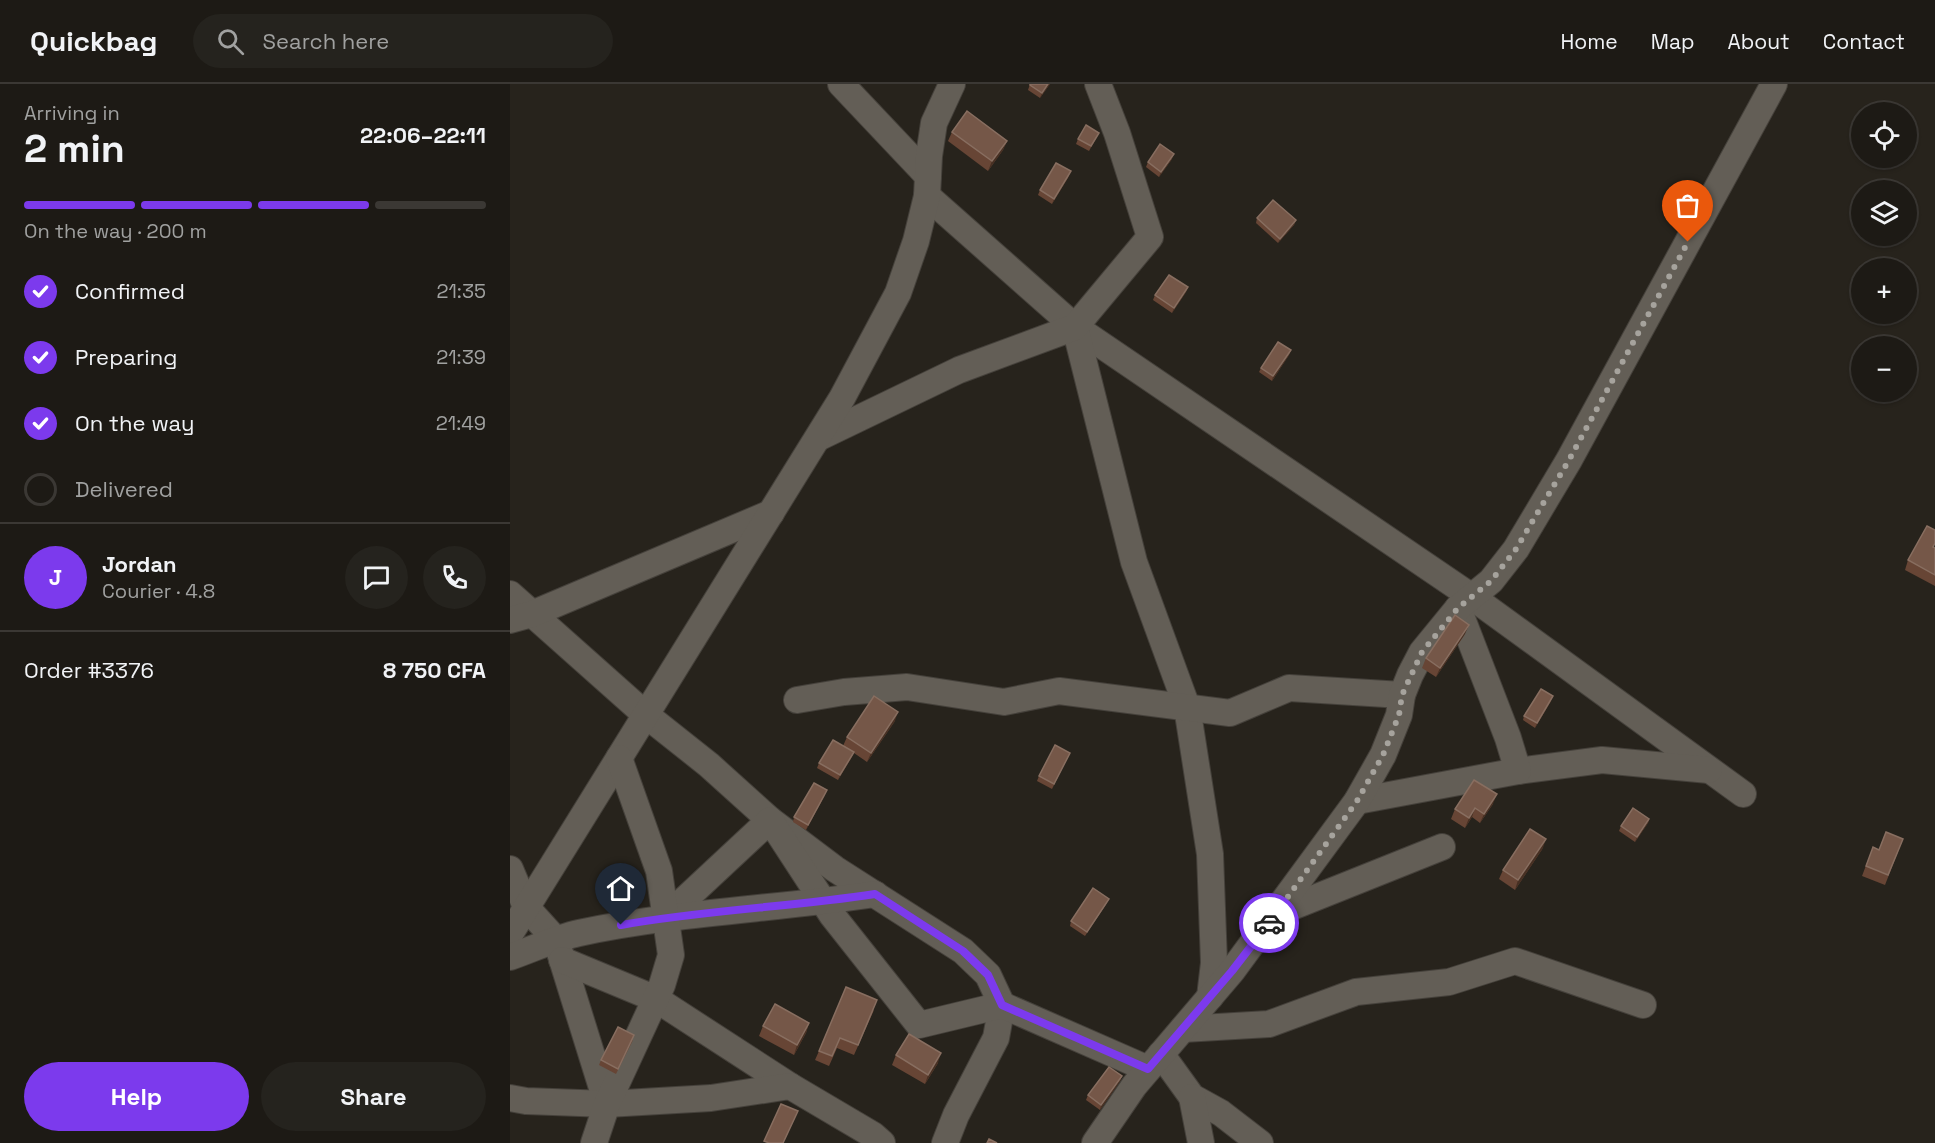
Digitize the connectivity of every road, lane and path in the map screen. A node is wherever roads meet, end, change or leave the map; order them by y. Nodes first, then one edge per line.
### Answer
1 (841, 84) edge
2 (952, 84) edge
3 (1098, 84) edge
4 (1774, 84) edge
5 (927, 186) junction
6 (1076, 327) junction
7 (817, 438) junction
8 (771, 513) junction
9 (510, 594) edge
10 (1465, 603) junction
11 (521, 617) edge
12 (1402, 695) junction
13 (796, 700) dead end
14 (1187, 707) junction
15 (646, 715) junction
16 (619, 758) junction
17 (1711, 770) junction
18 (1518, 771) junction
19 (1743, 794) dead end
20 (1357, 801) junction
21 (770, 820) junction
22 (1442, 847) dead end
23 (510, 869) edge
24 (875, 894) junction
25 (823, 902) junction
26 (526, 907) junction
27 (1276, 913) junction
28 (666, 917) junction
29 (510, 934) edge
30 (559, 950) junction
31 (510, 957) edge
32 (1210, 997) junction
33 (656, 999) junction
34 (1002, 1005) junction
35 (1643, 1005) dead end
36 (1183, 1029) junction
37 (1155, 1062) junction
38 (790, 1086) junction
39 (1192, 1097) junction
40 (510, 1098) edge
41 (607, 1104) junction
42 (594, 1143) edge
43 (882, 1143) edge
44 (945, 1143) edge
45 (1095, 1143) edge
46 (1201, 1143) edge
47 (1260, 1143) edge

1 - 5 street
2 - 5 street
3 - 6 street
4 - 10 street
5 - 6 street
5 - 7 street
6 - 7 street
6 - 10 street
6 - 14 street
7 - 8 street
8 - 11 street
8 - 15 street
9 - 11 street
10 - 12 street
10 - 17 street
10 - 18 street
11 - 15 street
12 - 14 street
12 - 20 street
13 - 14 street
14 - 32 street
15 - 16 street
15 - 21 street
16 - 26 street
16 - 28 street
17 - 18 street
17 - 19 street
18 - 20 street
20 - 27 street
21 - 24 street
21 - 25 street
21 - 28 street
22 - 27 street
23 - 26 street
24 - 25 street
24 - 34 street
25 - 28 street
25 - 34 street
26 - 29 street
26 - 30 street
27 - 32 street
28 - 30 street
28 - 33 street
30 - 31 street
30 - 33 street
30 - 41 street
32 - 36 street
33 - 38 street
33 - 41 street
34 - 37 street
34 - 44 street
35 - 36 street
36 - 37 street
37 - 39 street
37 - 45 street
38 - 41 street
38 - 43 street
39 - 46 street
39 - 47 street
40 - 41 street
41 - 42 street

